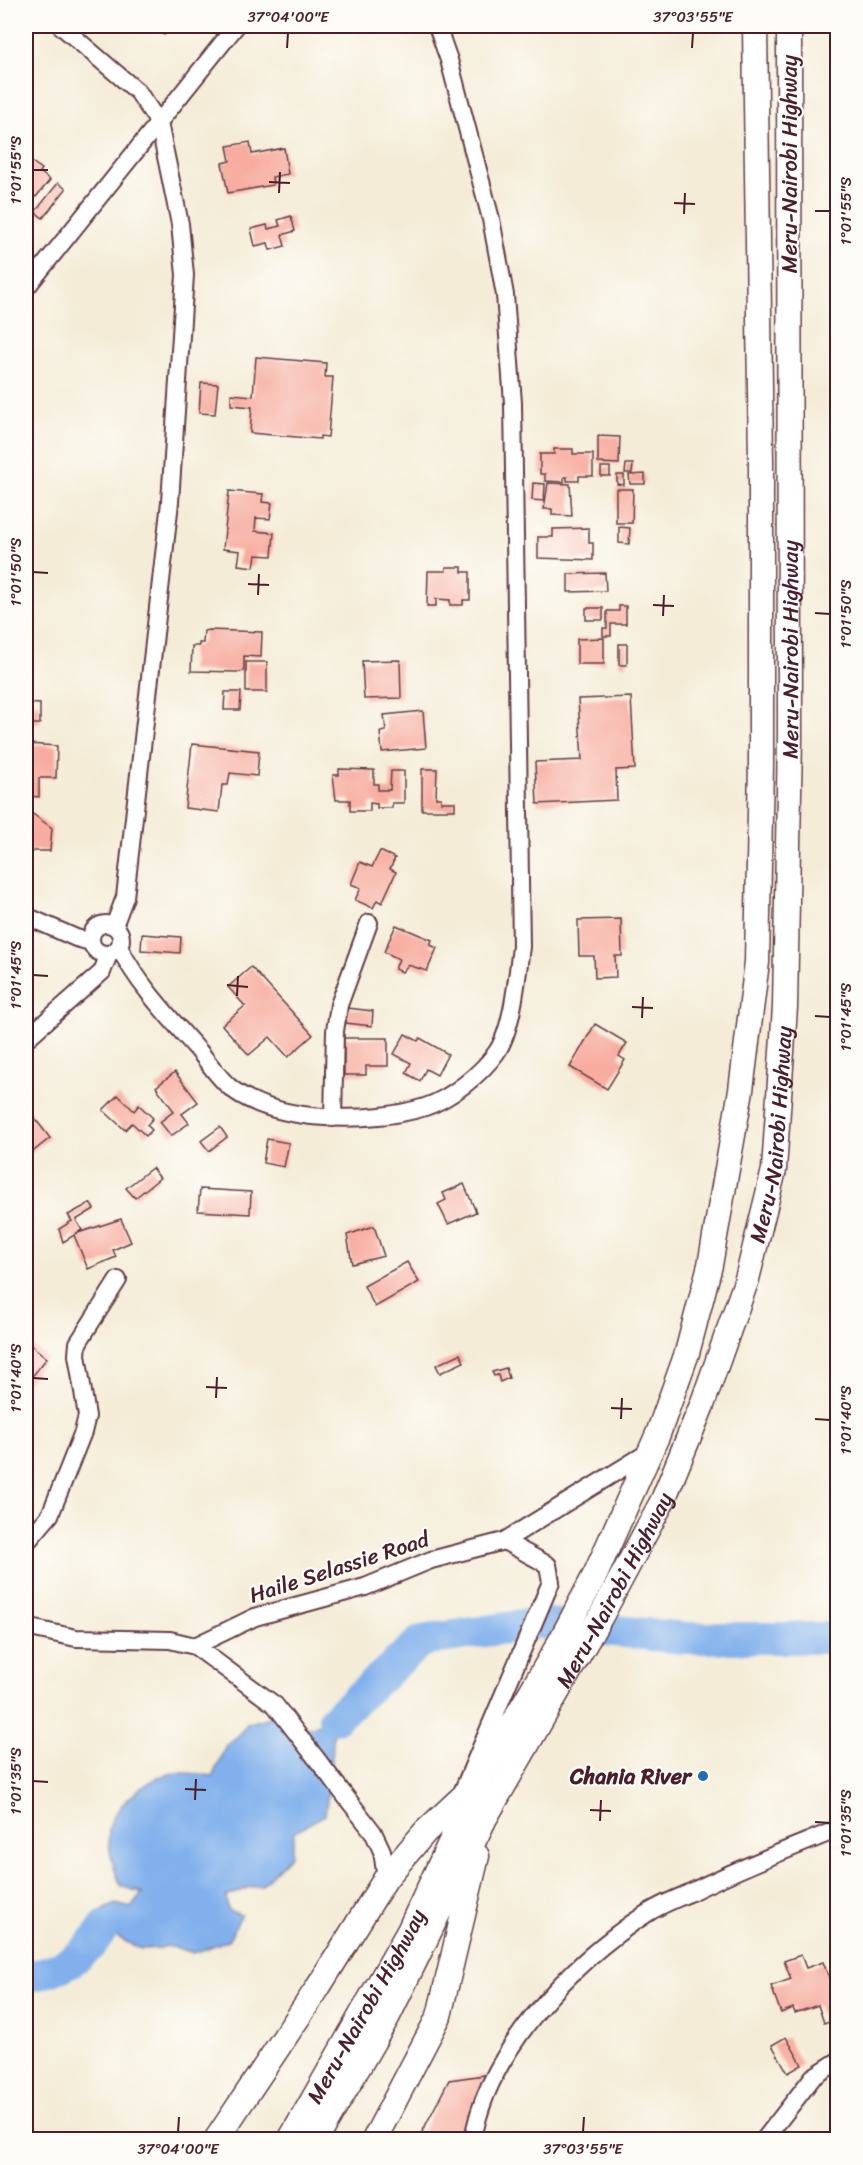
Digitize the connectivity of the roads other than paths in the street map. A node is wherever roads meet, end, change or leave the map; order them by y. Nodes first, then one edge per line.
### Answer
1 (62, 26) edge
2 (236, 26) edge
3 (437, 26) edge
4 (755, 26) edge
5 (789, 26) edge
6 (159, 123) junction
7 (26, 288) edge
8 (26, 916) edge
9 (369, 923) dead end
10 (114, 926) junction
11 (91, 942) junction
12 (114, 950) junction
13 (26, 1039) edge
14 (333, 1118) junction
15 (118, 1280) dead end
16 (647, 1453) junction
17 (504, 1541) junction
18 (26, 1543) edge
19 (607, 1577) junction
20 (26, 1627) edge
21 (195, 1646) junction
22 (568, 1649) junction
23 (479, 1781) junction
24 (459, 1800) junction
25 (484, 1818) junction
26 (837, 1829) edge
27 (386, 1878) junction
28 (837, 2061) edge
29 (216, 2139) edge
30 (290, 2139) edge
31 (316, 2139) edge
32 (374, 2139) edge
33 (473, 2139) edge
34 (765, 2139) edge

1 - 6 street
2 - 6 street
3 - 14 street
4 - 16 highway, Meru-Nairobi Highway
5 - 19 highway, Meru-Nairobi Highway
6 - 7 street
6 - 10 street
8 - 11 street
9 - 14 street
10 - 11 street
10 - 12 street
11 - 12 street
12 - 13 street
12 - 14 street
15 - 18 street
16 - 17 street, Haile Selassie Road
16 - 19 highway, Meru-Nairobi Highway
17 - 21 street, Haile Selassie Road
17 - 24 street
19 - 22 highway, Meru-Nairobi Highway
20 - 21 street
21 - 27 street
22 - 23 highway, Meru-Nairobi Highway
22 - 25 highway, Meru-Nairobi Highway
23 - 24 highway
23 - 30 highway, Meru-Nairobi Highway
24 - 27 highway
25 - 31 highway, Meru-Nairobi Highway
25 - 32 highway
26 - 33 street
27 - 29 highway
28 - 34 street

